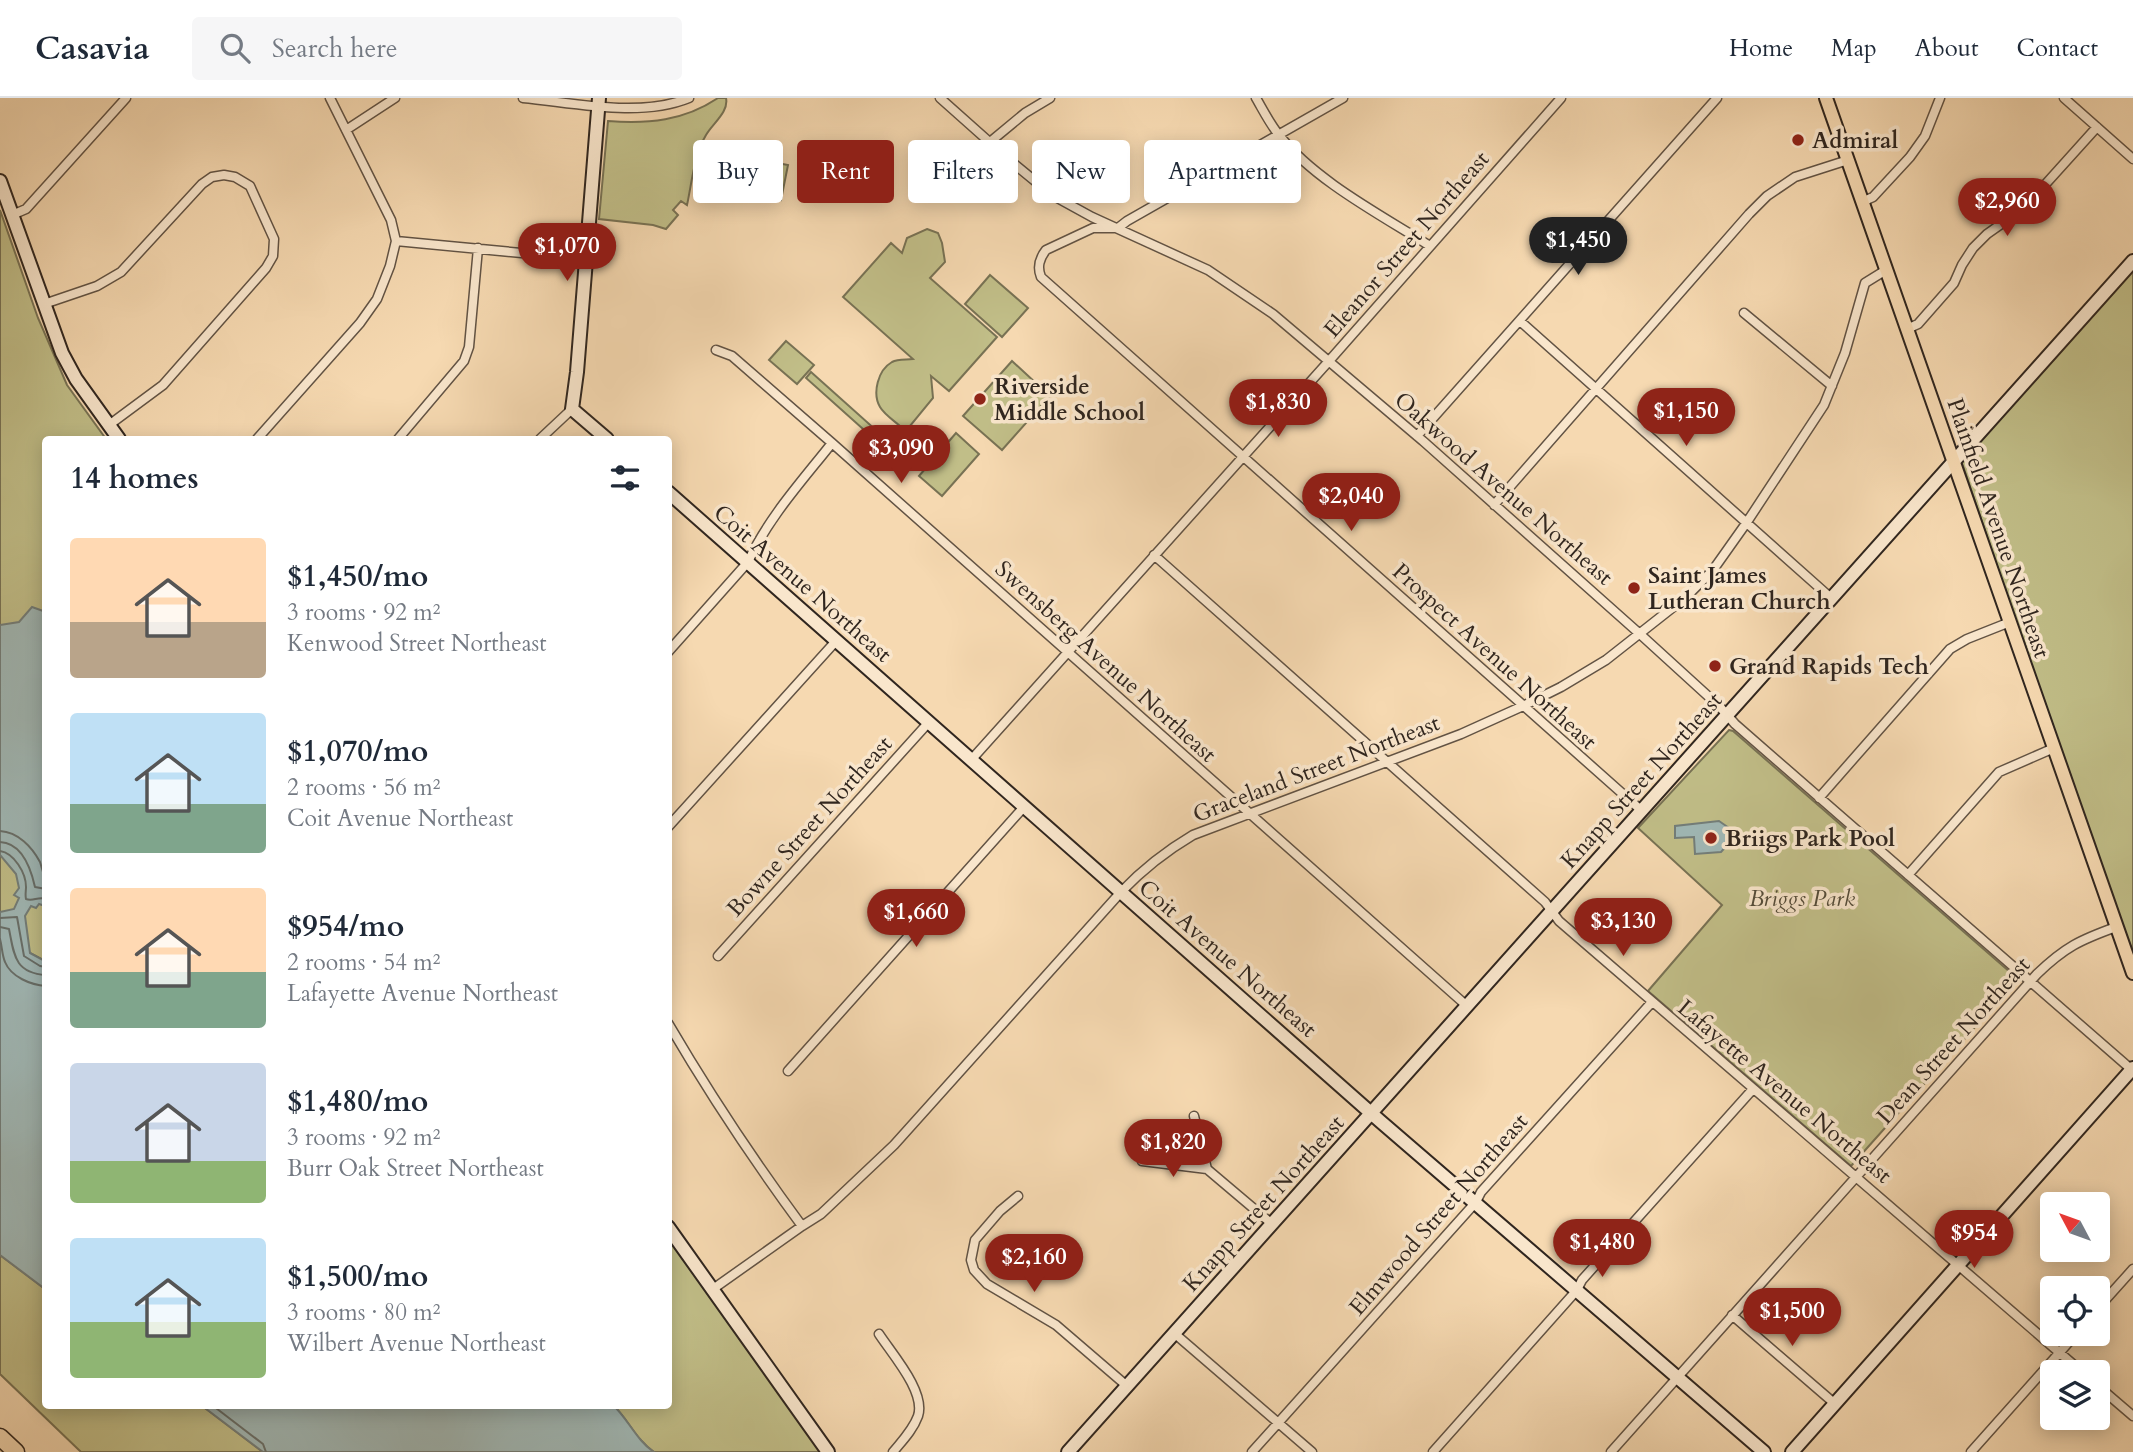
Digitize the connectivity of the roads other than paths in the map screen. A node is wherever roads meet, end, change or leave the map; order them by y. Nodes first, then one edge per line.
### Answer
1 (126, 98) edge
2 (330, 98) edge
3 (394, 98) edge
4 (523, 98) edge
5 (689, 98) edge
6 (940, 98) edge
7 (1050, 98) edge
8 (1256, 98) edge
9 (1343, 98) edge
10 (1561, 98) edge
11 (1717, 98) edge
12 (1826, 98) edge
13 (1940, 98) edge
14 (2064, 98) edge
15 (598, 102) edge
16 (2097, 127) junction
17 (346, 130) junction
18 (1278, 134) junction
19 (988, 140) edge
20 (992, 140) edge
21 (2133, 159) edge
22 (1848, 160) junction
23 (1018, 166) edge
24 (0, 181) edge
25 (1862, 202) junction
26 (12, 215) junction
27 (1118, 228) junction
28 (396, 241) junction
29 (1430, 246) junction
30 (478, 248) junction
31 (585, 259) junction
32 (2133, 261) edge
33 (1886, 270) junction
34 (44, 304) junction
35 (1744, 313) dead end
36 (1520, 321) junction
37 (1907, 329) junction
38 (716, 350) dead end
39 (1328, 361) junction
40 (1832, 386) junction
41 (1596, 387) junction
42 (572, 409) junction
43 (109, 425) junction
44 (117, 436) edge
45 (260, 436) edge
46 (401, 436) edge
47 (543, 436) edge
48 (604, 436) edge
49 (1417, 436) junction
50 (832, 443) junction
51 (1243, 456) junction
52 (1953, 462) junction
53 (672, 496) edge
54 (1494, 505) junction
55 (1747, 522) junction
56 (1154, 555) junction
57 (748, 562) junction
58 (1831, 598) junction
59 (2010, 622) junction
60 (1641, 635) junction
61 (836, 641) junction
62 (672, 648) edge
63 (1068, 652) junction
64 (1523, 706) junction
65 (1728, 715) junction
66 (929, 722) junction
67 (2054, 748) junction
68 (972, 759) junction
69 (1387, 762) junction
70 (1819, 798) junction
71 (1023, 808) junction
72 (1642, 811) junction
73 (1250, 814) junction
74 (672, 823) edge
75 (1908, 875) junction
76 (1121, 892) junction
77 (1552, 911) junction
78 (2116, 927) junction
79 (718, 956) dead end
80 (2133, 973) edge
81 (2031, 981) junction
82 (1652, 1002) junction
83 (1467, 1006) junction
84 (672, 1030) edge
85 (2132, 1069) edge
86 (788, 1072) dead end
87 (1753, 1089) junction
88 (1371, 1113) junction
89 (1194, 1116) dead end
90 (1142, 1161) dead end
91 (1207, 1169) junction
92 (1856, 1177) junction
93 (1018, 1196) dead end
94 (1476, 1202) junction
95 (1272, 1224) junction
96 (802, 1226) junction
97 (672, 1233) edge
98 (1957, 1264) junction
99 (2133, 1269) edge
100 (713, 1289) junction
101 (1577, 1290) junction
102 (2110, 1295) edge
103 (1732, 1315) junction
104 (879, 1334) dead end
105 (1174, 1334) junction
106 (2065, 1346) edge
107 (2060, 1352) junction
108 (2069, 1360) edge
109 (1677, 1377) junction
110 (1127, 1387) junction
111 (2110, 1396) edge
112 (1834, 1403) junction
113 (2133, 1416) edge
114 (1278, 1423) junction
115 (0, 1437) edge
116 (16, 1452) edge
117 (828, 1452) edge
118 (893, 1452) edge
119 (1068, 1452) edge
120 (1252, 1452) edge
121 (1312, 1452) edge
122 (1433, 1452) edge
123 (1611, 1452) edge
124 (1763, 1452) edge
125 (1792, 1452) edge
126 (1971, 1452) edge

1 - 26 street
2 - 17 street
3 - 17 street
4 - 15 street
5 - 15 street
6 - 19 street, Oakwood Avenue Northeast
7 - 20 street
8 - 18 street
9 - 18 street
10 - 29 street, Eleanor Street Northeast
11 - 36 street
12 - 22 main road, Plainfield Avenue Northeast
13 - 25 street
14 - 16 street
15 - 31 street
16 - 21 street
16 - 37 street
17 - 28 street
18 - 27 street
18 - 29 street
22 - 25 main road, Plainfield Avenue Northeast
22 - 41 street
23 - 27 street, Oakwood Avenue Northeast
24 - 26 street
25 - 33 main road, Plainfield Avenue Northeast
26 - 34 street
27 - 39 street, Oakwood Avenue Northeast
27 - 51 street, Prospect Avenue Northeast
28 - 30 street
28 - 45 street
29 - 39 street, Eleanor Street Northeast
30 - 31 street
30 - 46 street
31 - 42 street
32 - 52 street, Knapp Street Northeast
33 - 37 main road, Plainfield Avenue Northeast
33 - 40 street, Graceland Street Northeast
34 - 43 street
34 - 43 street
35 - 40 street
36 - 41 street
36 - 49 street
37 - 52 main road, Plainfield Avenue Northeast
38 - 50 street, Swensberg Avenue Northeast
39 - 49 street, Oakwood Avenue Northeast
39 - 51 street, Eleanor Street Northeast
40 - 55 street, Graceland Street Northeast
41 - 54 street
41 - 55 street
42 - 47 street
42 - 48 street
43 - 44 street
49 - 54 street, Oakwood Avenue Northeast
50 - 57 street
50 - 63 street, Swensberg Avenue Northeast
51 - 56 street, Eleanor Street Northeast
51 - 64 street, Prospect Avenue Northeast
52 - 58 street, Knapp Street Northeast
52 - 59 main road, Plainfield Avenue Northeast
53 - 57 street, Coit Avenue Northeast
54 - 60 street, Oakwood Avenue Northeast
55 - 58 street
55 - 60 street, Graceland Street Northeast
56 - 63 street, Eleanor Street Northeast
56 - 69 street, Lafayette Avenue Northeast
57 - 61 street, Coit Avenue Northeast
57 - 62 street
58 - 65 street, Knapp Street Northeast
59 - 67 main road, Plainfield Avenue Northeast
59 - 70 street
60 - 64 street, Graceland Street Northeast
60 - 65 street, Oakwood Avenue Northeast
61 - 66 street, Coit Avenue Northeast
61 - 74 street
63 - 68 street, Eleanor Street Northeast
63 - 73 street, Swensberg Avenue Northeast
64 - 69 street, Graceland Street Northeast
64 - 72 street, Prospect Avenue Northeast
65 - 70 street, Oakwood Avenue Northeast
65 - 72 street, Knapp Street Northeast
66 - 68 street, Coit Avenue Northeast
66 - 79 street, Bowne Street Northeast
67 - 75 street
67 - 78 main road, Plainfield Avenue Northeast
68 - 71 street, Coit Avenue Northeast
69 - 73 street, Graceland Street Northeast
69 - 77 street, Lafayette Avenue Northeast
70 - 75 street, Oakwood Avenue Northeast
71 - 76 street, Coit Avenue Northeast
71 - 86 street
72 - 77 street, Knapp Street Northeast
73 - 76 street, Graceland Street Northeast
73 - 83 street, Swensberg Avenue Northeast
75 - 81 street, Oakwood Avenue Northeast
76 - 88 street, Coit Avenue Northeast
76 - 96 street, Graceland Street Northeast
77 - 82 street, Lafayette Avenue Northeast
77 - 83 street, Knapp Street Northeast
78 - 80 main road, Plainfield Avenue Northeast
78 - 81 street, Dean Street Northeast
81 - 85 street, Oakwood Avenue Northeast
81 - 92 street, Dean Street Northeast
82 - 87 street, Lafayette Avenue Northeast
82 - 94 street, Elmwood Street Northeast
83 - 88 street, Knapp Street Northeast
84 - 96 street
85 - 98 street
87 - 92 street, Lafayette Avenue Northeast
87 - 101 street
88 - 94 street, Coit Avenue Northeast
88 - 95 street, Knapp Street Northeast
89 - 91 street
90 - 91 street
91 - 95 street
92 - 98 street, Lafayette Avenue Northeast
92 - 103 street, Dean Street Northeast
93 - 110 street
94 - 101 street, Coit Avenue Northeast
94 - 114 street, Elmwood Street Northeast
95 - 105 street, Knapp Street Northeast
96 - 100 street, Graceland Street Northeast
97 - 100 street
98 - 107 street, Lafayette Avenue Northeast
98 - 112 street
99 - 102 street
100 - 117 street
101 - 109 street, Coit Avenue Northeast
101 - 122 street
103 - 109 street, Dean Street Northeast
103 - 112 street
104 - 118 street
105 - 110 street, Knapp Street Northeast
105 - 114 street
106 - 107 street
107 - 108 street, Lafayette Avenue Northeast
107 - 126 street
109 - 123 street, Dean Street Northeast
109 - 124 street, Coit Avenue Northeast
110 - 119 street, Knapp Street Northeast
111 - 113 street
112 - 125 street
114 - 120 street, Elmwood Street Northeast
114 - 121 street
115 - 116 highway

